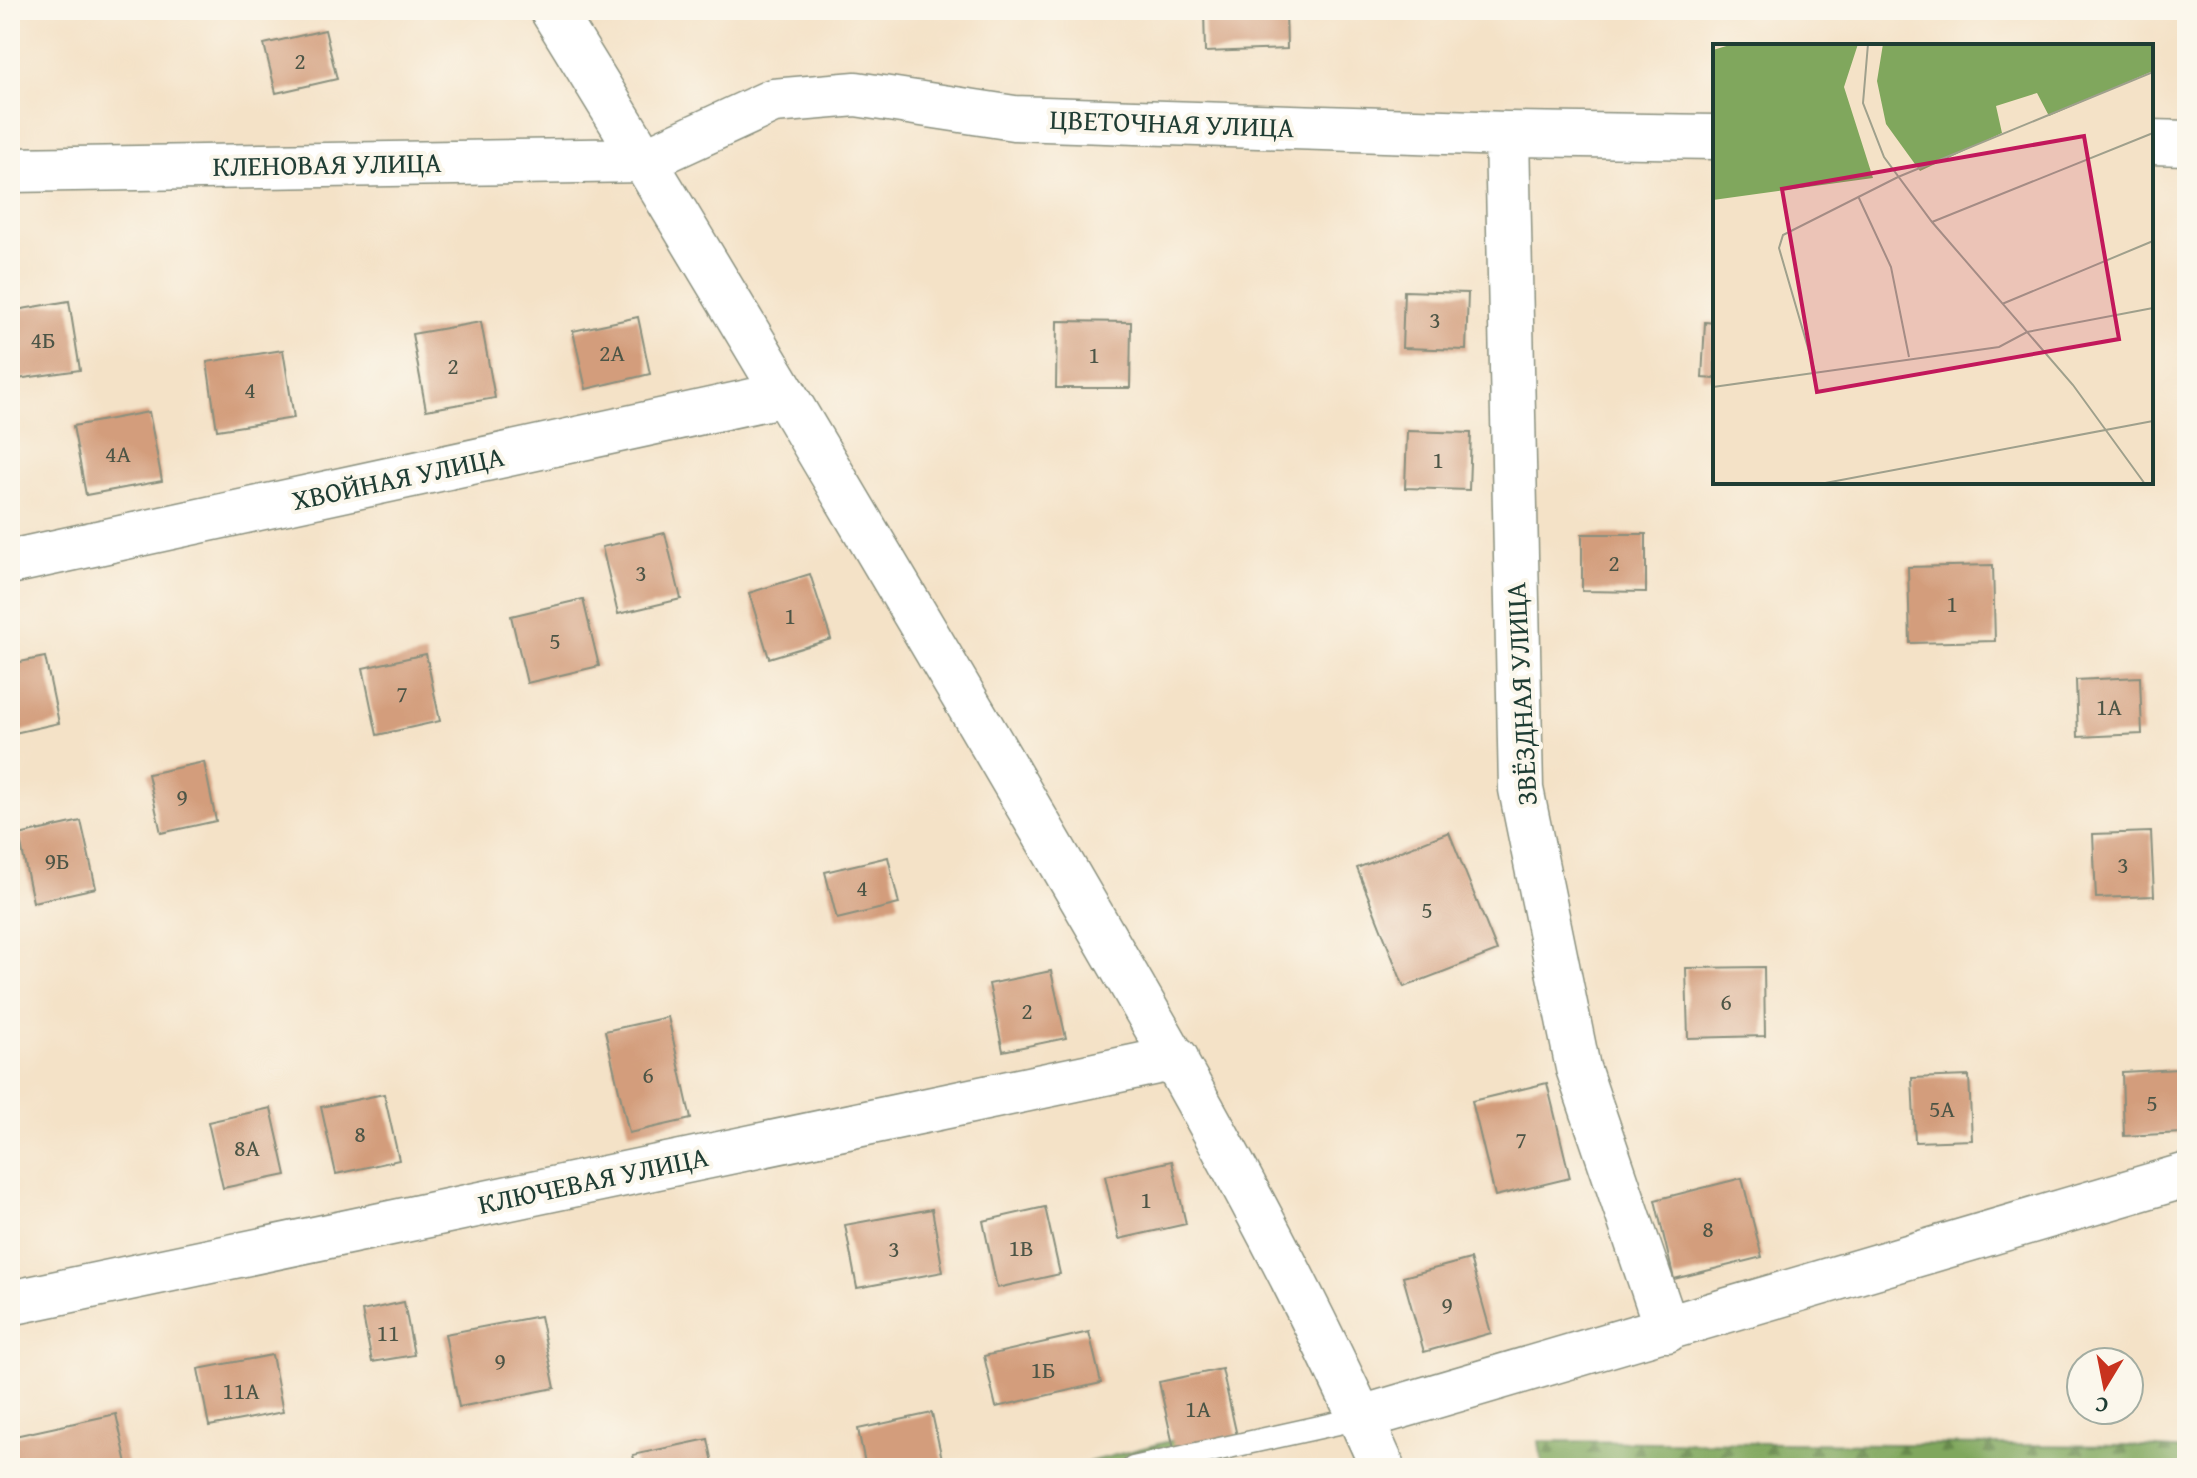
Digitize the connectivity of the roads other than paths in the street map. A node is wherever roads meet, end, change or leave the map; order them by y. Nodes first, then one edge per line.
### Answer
1 (552, 10) edge
2 (1507, 134) junction
3 (1713, 137) edge
4 (2153, 142) edge
5 (2187, 143) edge
6 (645, 160) junction
7 (10, 170) edge
8 (785, 394) junction
9 (10, 562) edge
10 (1176, 1058) junction
11 (2187, 1175) edge
12 (10, 1303) edge
13 (1667, 1330) junction
14 (1361, 1418) junction
15 (1133, 1468) edge
16 (1383, 1468) edge

1 - 6 street
2 - 3 street, ЦВЕТОЧНАЯ УЛИЦА
2 - 6 street, ЦВЕТОЧНАЯ УЛИЦА
2 - 13 street, ЗВЁЗДНАЯ УЛИЦА
4 - 5 street
6 - 7 street, КЛЕНОВАЯ УЛИЦА
6 - 8 street
8 - 9 street, ХВОЙНАЯ УЛИЦА
8 - 10 street
10 - 12 street, КЛЮЧЕВАЯ УЛИЦА
10 - 14 street
11 - 13 street
13 - 14 street
14 - 15 lane
14 - 16 street

